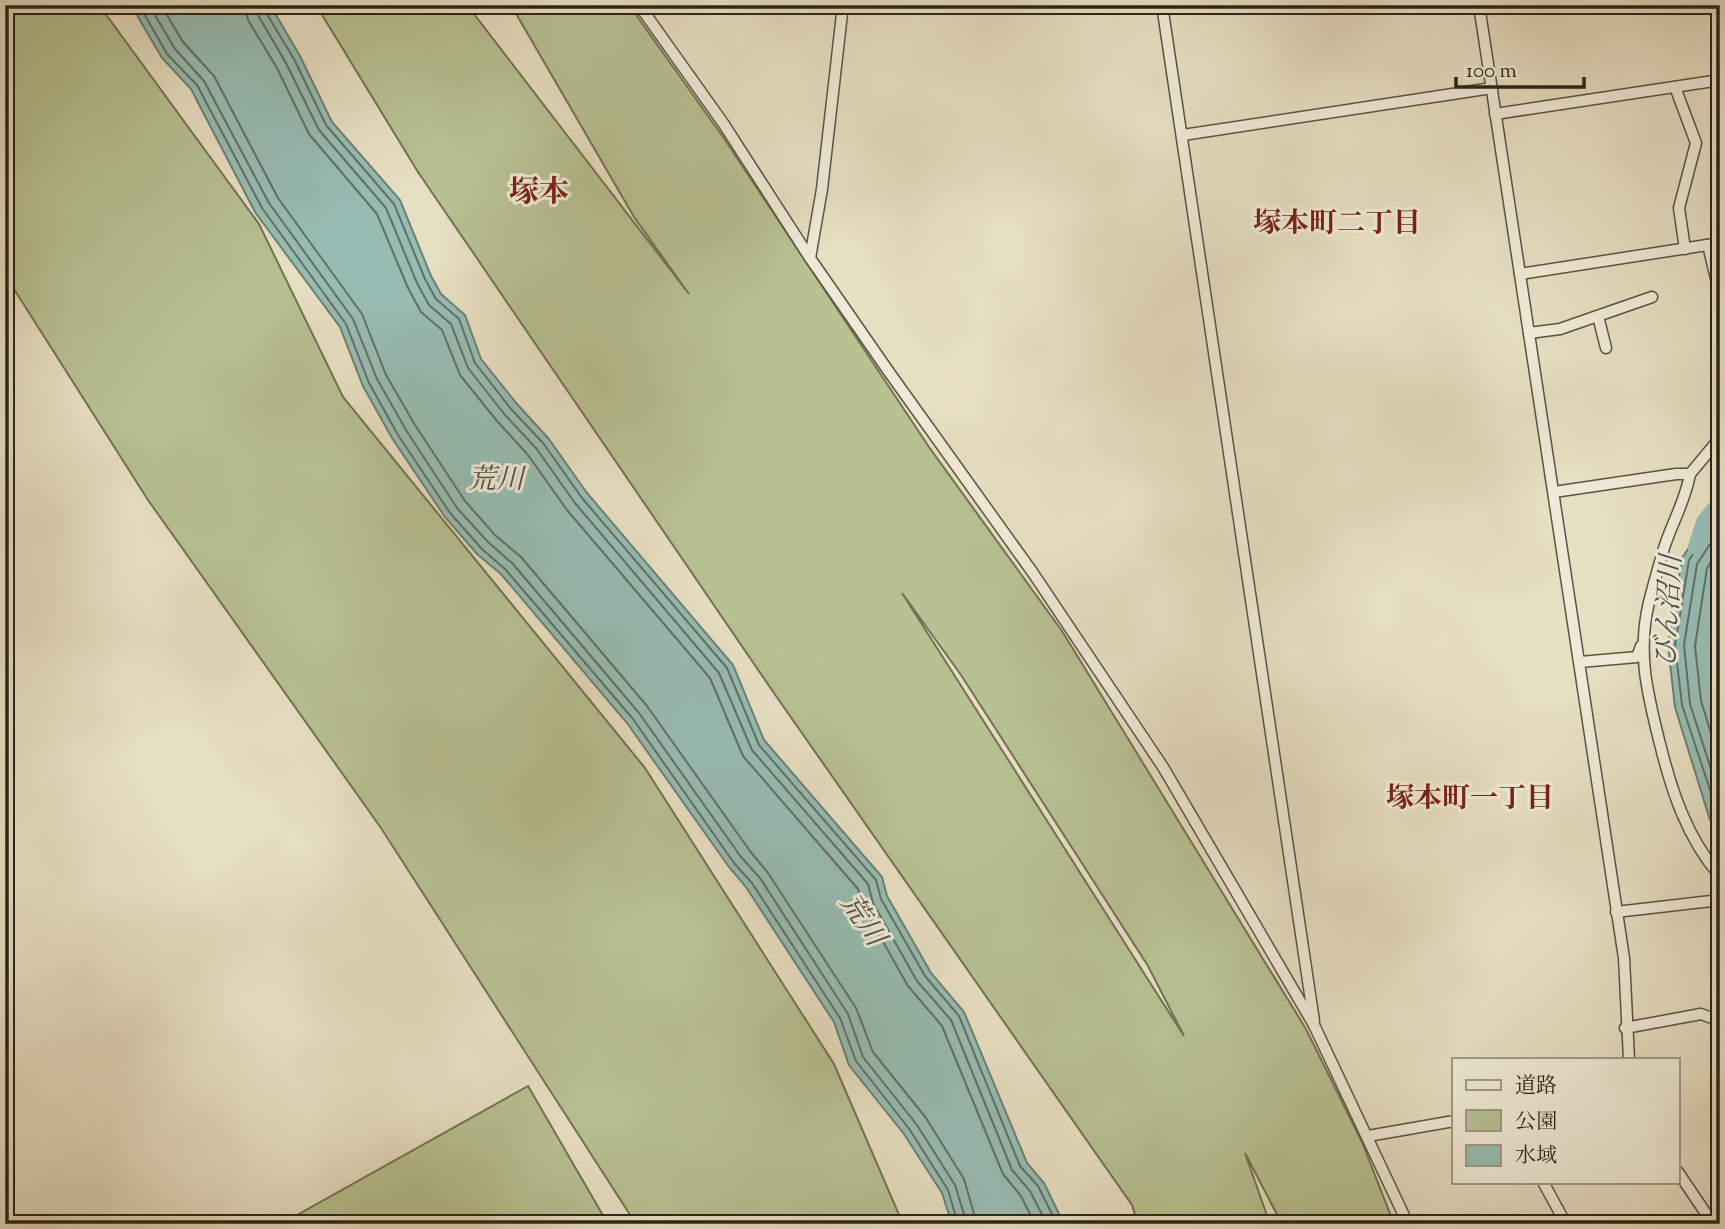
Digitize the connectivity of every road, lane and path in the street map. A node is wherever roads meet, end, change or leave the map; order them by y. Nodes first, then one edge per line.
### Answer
1 (639, 5) edge
2 (843, 5) edge
3 (1162, 5) edge
4 (1479, 5) edge
5 (1720, 80) edge
6 (1675, 87) junction
7 (1492, 88) junction
8 (1495, 114) junction
9 (1182, 135) junction
10 (1720, 243) edge
11 (1709, 245) junction
12 (1685, 249) junction
13 (810, 258) junction
14 (1520, 274) junction
15 (1720, 295) edge
16 (1652, 297) dead end
17 (1598, 316) junction
18 (1529, 333) junction
19 (1606, 348) dead end
20 (1720, 438) edge
21 (1690, 474) junction
22 (1554, 492) junction
23 (1644, 639) junction
24 (1580, 662) junction
25 (1720, 876) edge
26 (1720, 900) edge
27 (1616, 912) junction
28 (1720, 1021) edge
29 (1314, 1025) junction
30 (1625, 1028) junction
31 (1629, 1058) edge
32 (1452, 1121) edge
33 (1368, 1136) junction
34 (1680, 1175) edge
35 (1544, 1184) edge
36 (1408, 1224) edge
37 (1566, 1224) edge
38 (1713, 1224) edge

1 - 13 street
2 - 13 street
3 - 9 street
4 - 7 street
5 - 6 street
6 - 8 street
6 - 12 street
7 - 8 street
7 - 9 street
8 - 14 street
9 - 29 street
10 - 11 street
11 - 12 street
11 - 15 street
12 - 14 street
13 - 29 street
14 - 18 street
16 - 17 street
17 - 18 street
17 - 19 street
18 - 22 street
20 - 21 street
21 - 22 street
21 - 23 street
22 - 24 street
23 - 24 street
23 - 25 street
24 - 27 street
26 - 27 street
27 - 30 street
28 - 30 street
29 - 33 street
30 - 31 street
32 - 33 street
33 - 36 street
34 - 38 street
35 - 37 street

